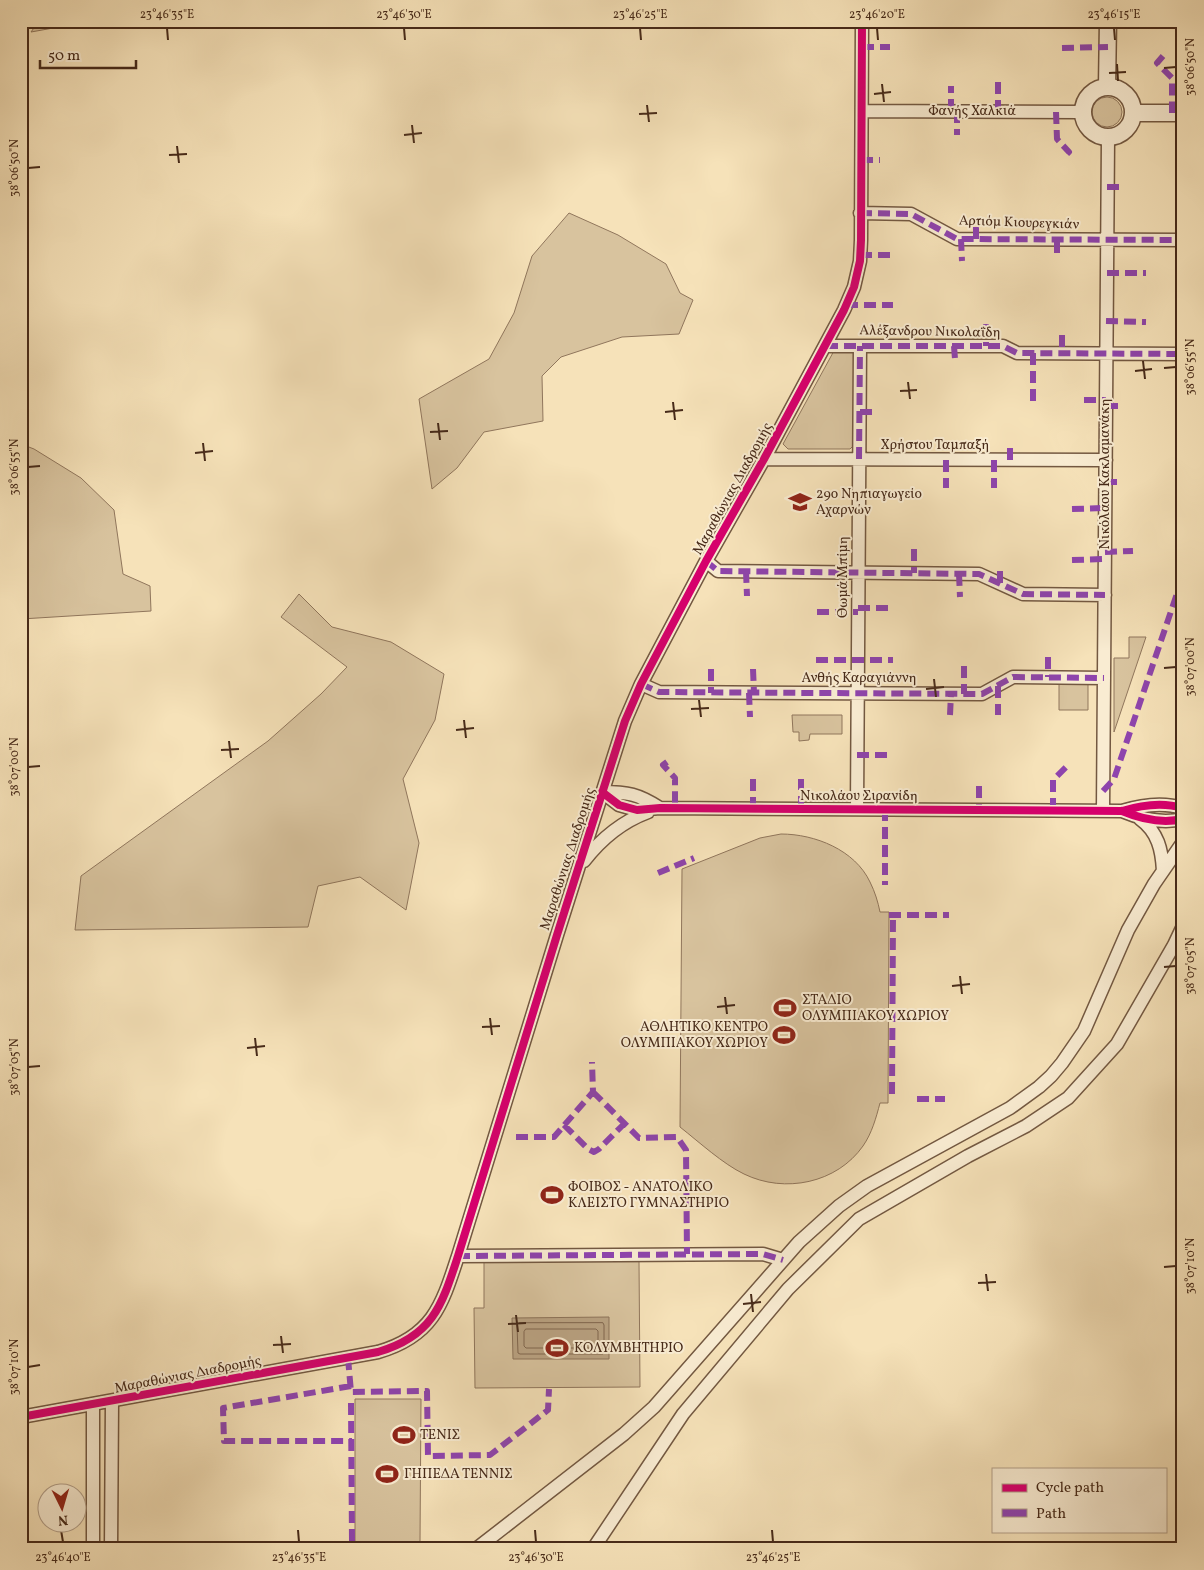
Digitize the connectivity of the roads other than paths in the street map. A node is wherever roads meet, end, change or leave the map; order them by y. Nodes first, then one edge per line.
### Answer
1 (862, 21) edge
2 (1108, 21) edge
3 (1108, 87) junction
4 (862, 111) junction
5 (1082, 112) junction
6 (1133, 112) junction
7 (1183, 113) edge
8 (1108, 138) junction
9 (860, 213) junction
10 (1107, 240) junction
11 (1183, 240) edge
12 (826, 346) junction
13 (860, 346) junction
14 (1106, 354) junction
15 (1183, 354) edge
16 (764, 459) junction
17 (859, 460) junction
18 (1106, 460) junction
19 (706, 561) junction
20 (858, 573) junction
21 (1105, 595) junction
22 (1104, 678) junction
23 (641, 684) junction
24 (858, 693) junction
25 (602, 792) junction
26 (660, 808) junction
27 (857, 808) junction
28 (1183, 808) edge
29 (1103, 810) junction
30 (1122, 811) junction
31 (1140, 819) junction
32 (1183, 819) edge
33 (1183, 842) edge
34 (579, 867) junction
35 (1163, 871) junction
36 (1183, 926) edge
37 (458, 1256) junction
38 (783, 1260) junction
39 (112, 1402) junction
40 (93, 1405) junction
41 (21, 1417) edge
42 (92, 1549) edge
43 (111, 1549) edge
44 (476, 1549) edge
45 (593, 1549) edge

1 - 4 street, Μαραθώνιας Διαδρομής
2 - 3 street
3 - 5 street
3 - 6 street
4 - 5 street, Φανής Χαλκιά
4 - 9 street, Μαραθώνιας Διαδρομής
5 - 8 street
6 - 7 street
6 - 8 street
8 - 10 street, Νικόλαου Κακλαμανάκη
9 - 10 street, Αρτιόμ Κιουρεγκιάν
9 - 12 street, Μαραθώνιας Διαδρομής
10 - 11 street, Αρτιόμ Κιουρεγκιάν
10 - 14 street, Νικόλαου Κακλαμανάκη
12 - 13 street, Αλέξανδρου Νικολαΐδη
12 - 16 street, Μαραθώνιας Διαδρομής
13 - 14 street, Αλέξανδρου Νικολαΐδη
13 - 17 street, Θωμά Μπίμη
14 - 15 street, Αλέξανδρου Νικολαΐδη
14 - 18 street, Νικόλαου Κακλαμανάκη
16 - 17 street, Χρήστου Ταμπαξή
16 - 19 street, Μαραθώνιας Διαδρομής
17 - 18 street, Χρήστου Ταμπαξή
17 - 20 street, Θωμά Μπίμη
18 - 21 street, Νικόλαου Κακλαμανάκη
19 - 20 street
19 - 23 street, Μαραθώνιας Διαδρομής
20 - 21 street
20 - 24 street, Θωμά Μπίμη
21 - 22 street, Νικόλαου Κακλαμανάκη
22 - 24 street, Ανθής Καραγιάννη
22 - 29 street, Νικόλαου Κακλαμανάκη
23 - 24 street, Ανθής Καραγιάννη
23 - 25 street, Μαραθώνιας Διαδρομής
24 - 27 street, Θωμά Μπίμη
25 - 26 street, Νικολάου Σιρανίδη
25 - 34 street, Μαραθώνιας Διαδρομής
26 - 27 street, Νικολάου Σιρανίδη
26 - 34 street
27 - 29 street, Νικολάου Σιρανίδη
28 - 30 street, Νικολάου Σιρανίδη
29 - 30 street, Νικολάου Σιρανίδη
30 - 31 street, Νικολάου Σιρανίδη
31 - 32 street, Νικολάου Σιρανίδη
31 - 35 street
33 - 35 street
34 - 37 street, Μαραθώνιας Διαδρομής
35 - 38 street
36 - 45 street
37 - 38 street
37 - 39 street, Μαραθώνιας Διαδρομής
38 - 44 street
39 - 40 street, Μαραθώνιας Διαδρομής
39 - 43 street
40 - 41 street, Μαραθώνιας Διαδρομής
40 - 42 street

